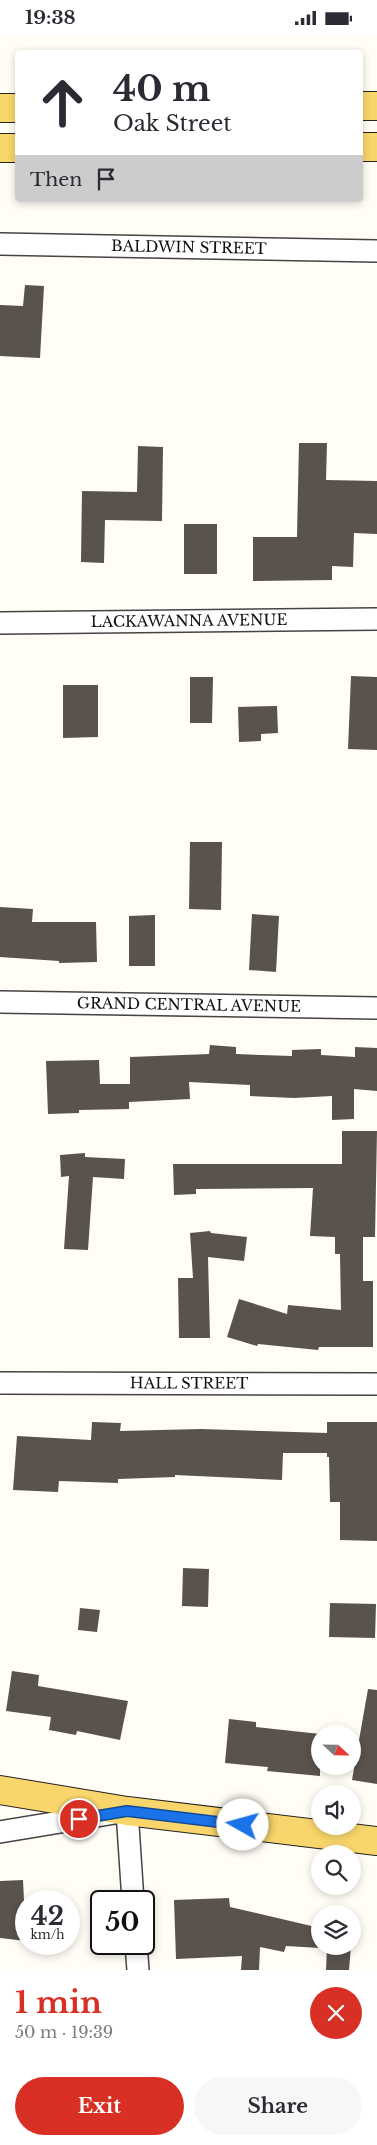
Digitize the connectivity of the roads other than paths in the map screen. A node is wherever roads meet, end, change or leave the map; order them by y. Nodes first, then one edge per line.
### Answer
1 (363, 106) edge
2 (377, 106) edge
3 (0, 108) edge
4 (15, 108) edge
5 (363, 147) edge
6 (377, 147) edge
7 (0, 148) edge
8 (15, 148) edge
9 (0, 244) edge
10 (377, 251) edge
11 (377, 619) edge
12 (0, 623) edge
13 (0, 1002) edge
14 (377, 1008) edge
15 (0, 1383) edge
16 (377, 1384) edge
17 (0, 1790) edge
18 (127, 1811) junction
19 (0, 1832) edge
20 (377, 1841) edge
21 (132, 1890) edge
22 (137, 1955) edge
23 (138, 1970) edge

1 - 2 main road
3 - 4 main road
5 - 6 main road
7 - 8 main road
9 - 10 street, BALDWIN STREET
11 - 12 street, LACKAWANNA AVENUE
13 - 14 street, GRAND CENTRAL AVENUE
15 - 16 street, HALL STREET
17 - 18 main road
18 - 19 street
18 - 20 main road
18 - 21 street
22 - 23 street

